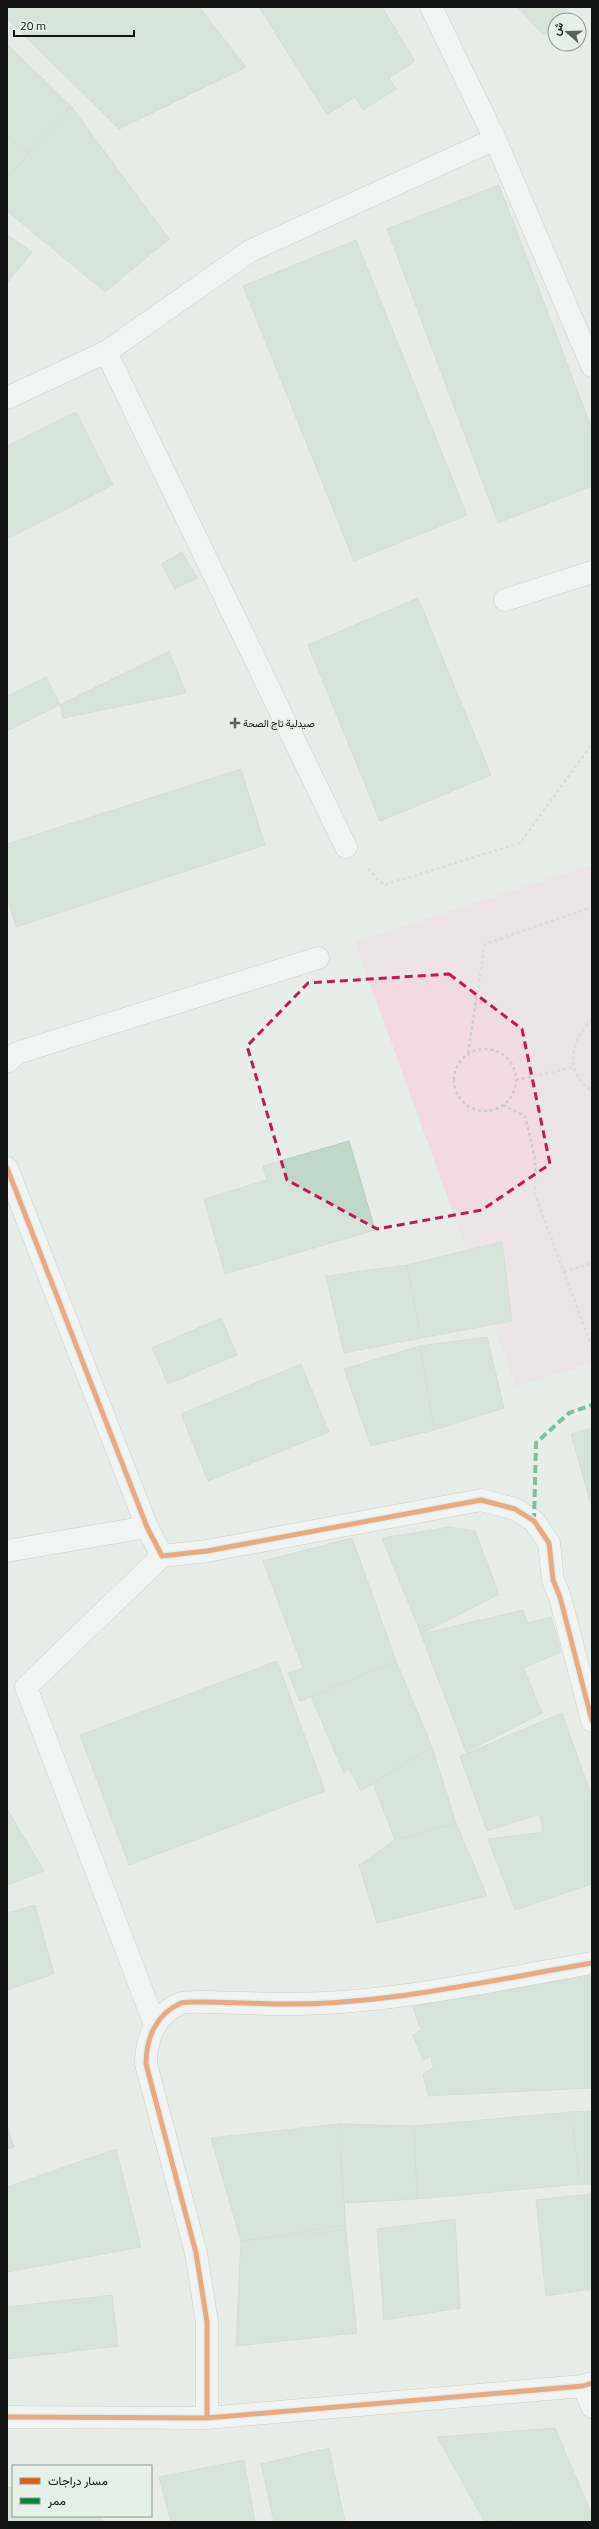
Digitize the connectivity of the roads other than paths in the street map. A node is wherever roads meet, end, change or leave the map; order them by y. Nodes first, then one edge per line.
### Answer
1 (431, 7) edge
2 (495, 139) junction
3 (106, 352) junction
4 (592, 366) edge
5 (7, 398) edge
6 (592, 572) edge
7 (505, 600) dead end
8 (346, 847) road end
9 (318, 958) dead end
10 (7, 1062) edge
11 (7, 1168) edge
12 (147, 1527) junction
13 (7, 1551) edge
14 (162, 1556) junction
15 (592, 1721) edge
16 (592, 1963) edge
17 (155, 2025) junction
18 (588, 2384) edge
19 (592, 2407) edge
20 (7, 2417) edge
21 (207, 2418) junction

1 - 2 street
2 - 3 street
2 - 4 street
3 - 5 street
3 - 8 street
6 - 7 street
9 - 10 street
11 - 12 street
12 - 13 street
12 - 14 street
14 - 15 street
14 - 17 street
16 - 17 street
17 - 21 street
18 - 19 street
18 - 21 street
20 - 21 street

